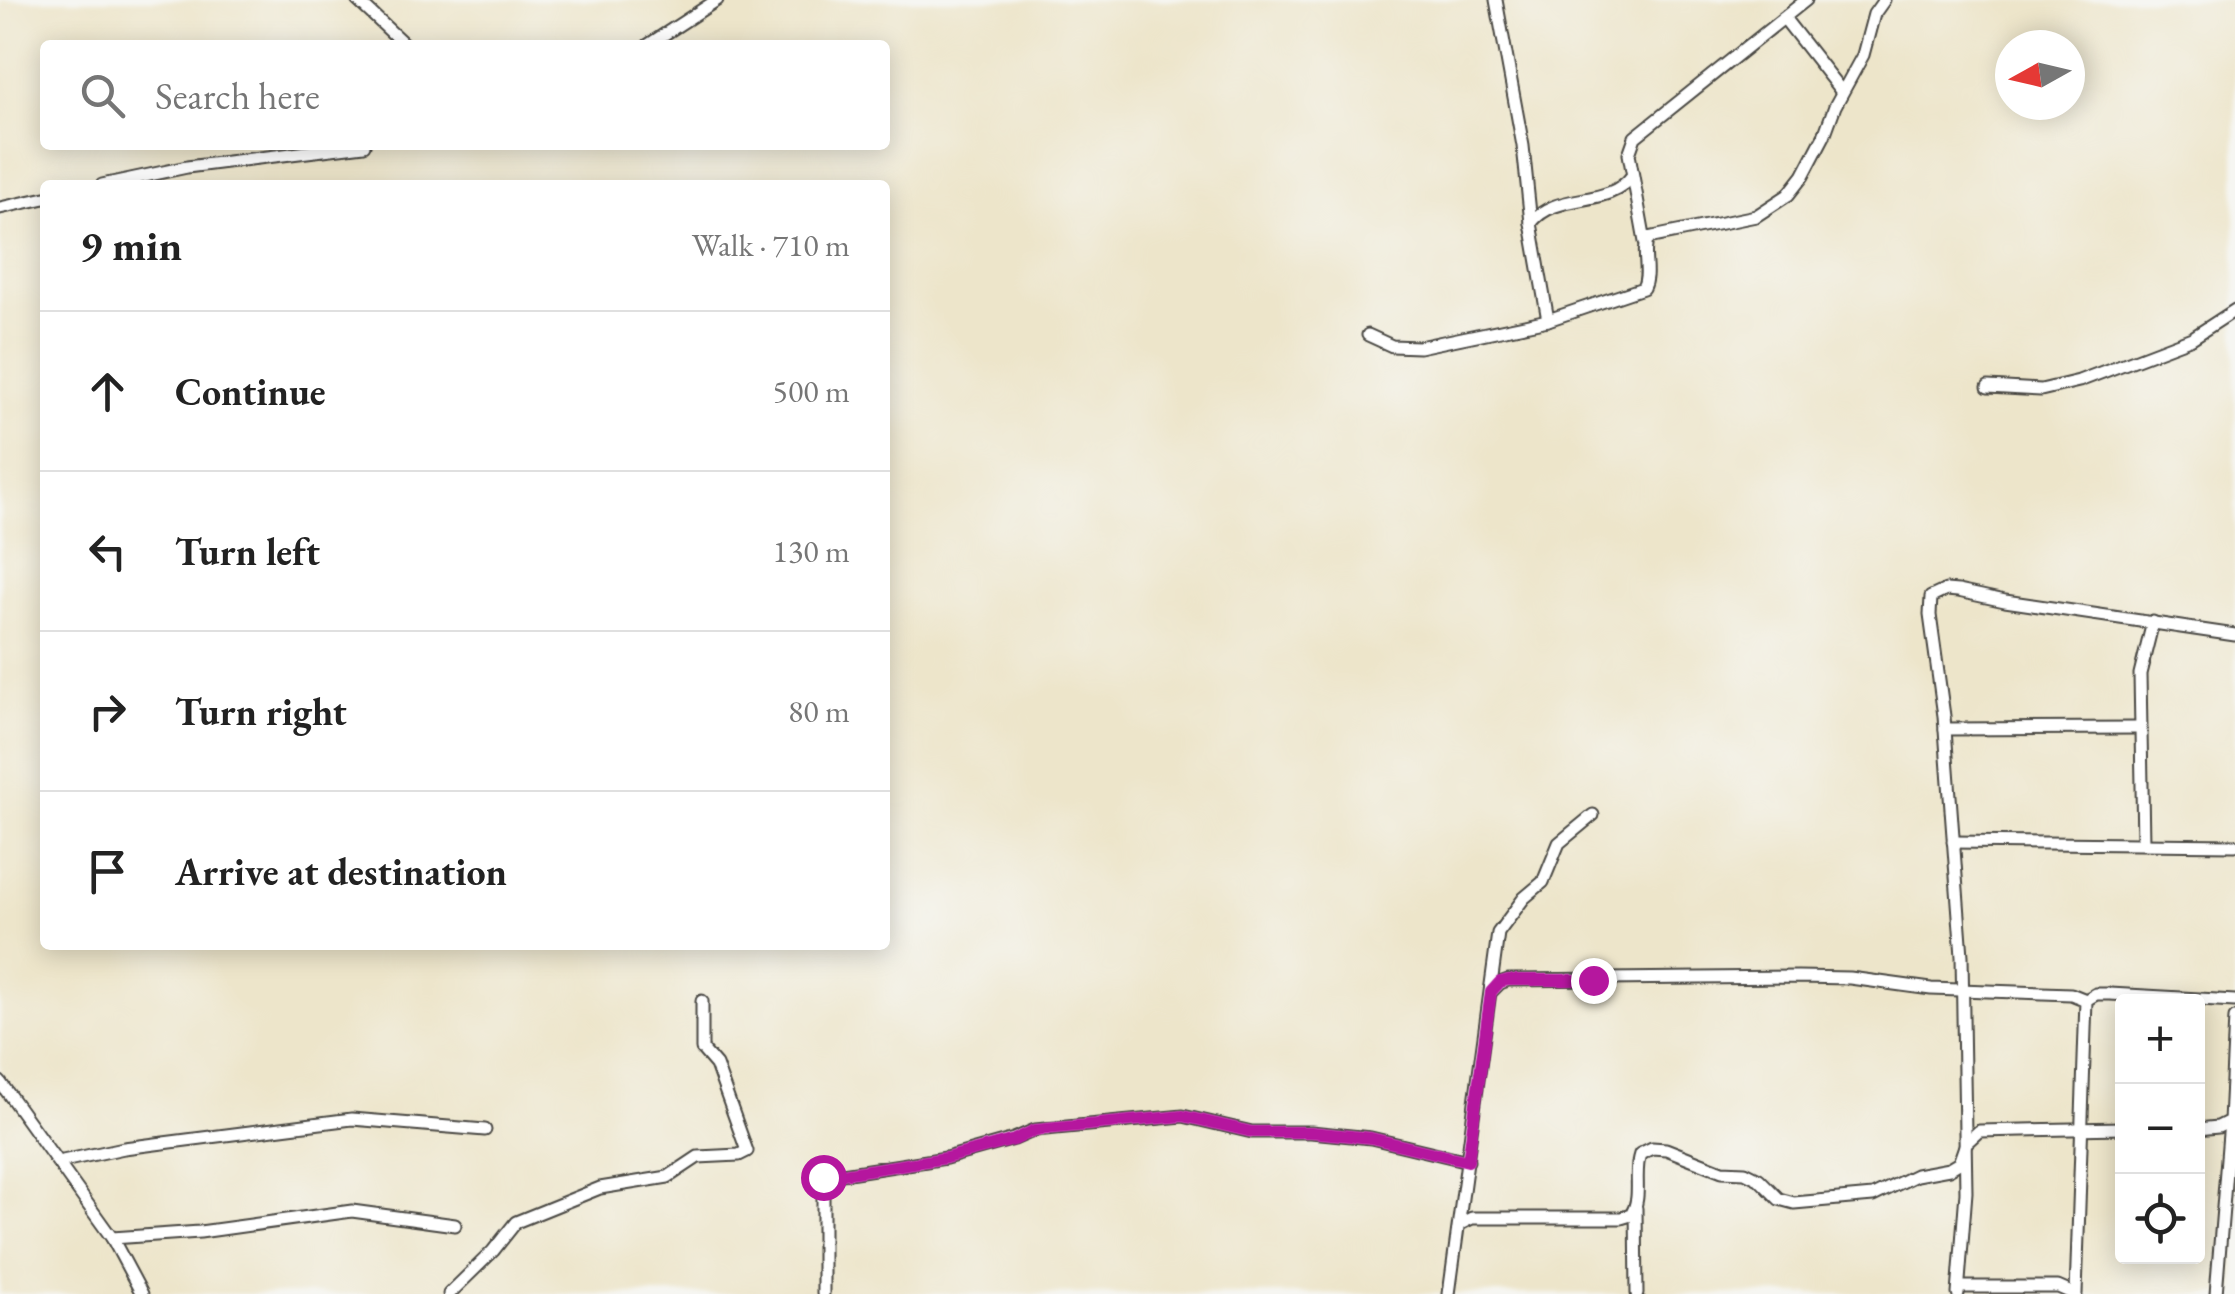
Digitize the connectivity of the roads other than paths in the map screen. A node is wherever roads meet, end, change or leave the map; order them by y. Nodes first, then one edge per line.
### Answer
1 (357, 0) edge
2 (716, 0) edge
3 (1496, 0) edge
4 (1806, 0) edge
5 (1884, 0) edge
6 (1784, 18) junction
7 (400, 40) edge
8 (656, 40) edge
9 (1842, 92) junction
10 (324, 150) edge
11 (1632, 176) junction
12 (126, 180) edge
13 (40, 199) edge
14 (0, 208) edge
15 (1531, 223) junction
16 (1645, 242) junction
17 (2235, 310) edge
18 (1548, 320) junction
19 (1368, 334) dead end
20 (1988, 387) dead end
21 (2153, 622) junction
22 (2235, 635) edge
23 (2140, 728) junction
24 (1945, 729) junction
25 (1593, 815) dead end
26 (1953, 842) junction
27 (2142, 843) junction
28 (2235, 845) edge
29 (1961, 990) junction
30 (1491, 992) junction
31 (2086, 1000) junction
32 (702, 1001) dead end
33 (2233, 1001) edge
34 (2235, 1016) edge
35 (0, 1082) edge
36 (2230, 1121) junction
37 (2115, 1128) edge
38 (2082, 1129) junction
39 (2205, 1129) edge
40 (485, 1130) dead end
41 (1966, 1143) junction
42 (1468, 1161) junction
43 (58, 1162) junction
44 (1636, 1208) junction
45 (1460, 1224) junction
46 (455, 1225) dead end
47 (112, 1238) junction
48 (1958, 1291) edge
49 (142, 1294) edge
50 (449, 1294) edge
51 (823, 1294) edge
52 (1450, 1294) edge
53 (1636, 1294) edge
54 (2075, 1294) edge
55 (2216, 1294) edge

1 - 7 street
2 - 8 street
3 - 15 street
4 - 6 street
5 - 9 street
6 - 9 street
6 - 11 street
9 - 16 street
10 - 12 street
11 - 15 street
11 - 16 street
13 - 14 street
15 - 18 street
16 - 18 street
17 - 20 street
18 - 19 street
21 - 22 street
21 - 23 street
21 - 24 street
23 - 24 street
23 - 27 street
24 - 26 street
25 - 30 street
26 - 27 street
26 - 29 street
27 - 28 street
29 - 30 street
29 - 31 street
29 - 41 street
30 - 42 street
31 - 33 street
31 - 38 street
32 - 50 street
33 - 34 street
34 - 36 street
35 - 43 street
36 - 39 street
36 - 55 street
37 - 38 street
38 - 41 street
38 - 54 street
40 - 43 street
41 - 44 street
41 - 48 street
42 - 45 street
42 - 51 street
43 - 47 street
44 - 45 street
44 - 53 street
45 - 52 street
46 - 47 street
47 - 49 street
48 - 54 street

